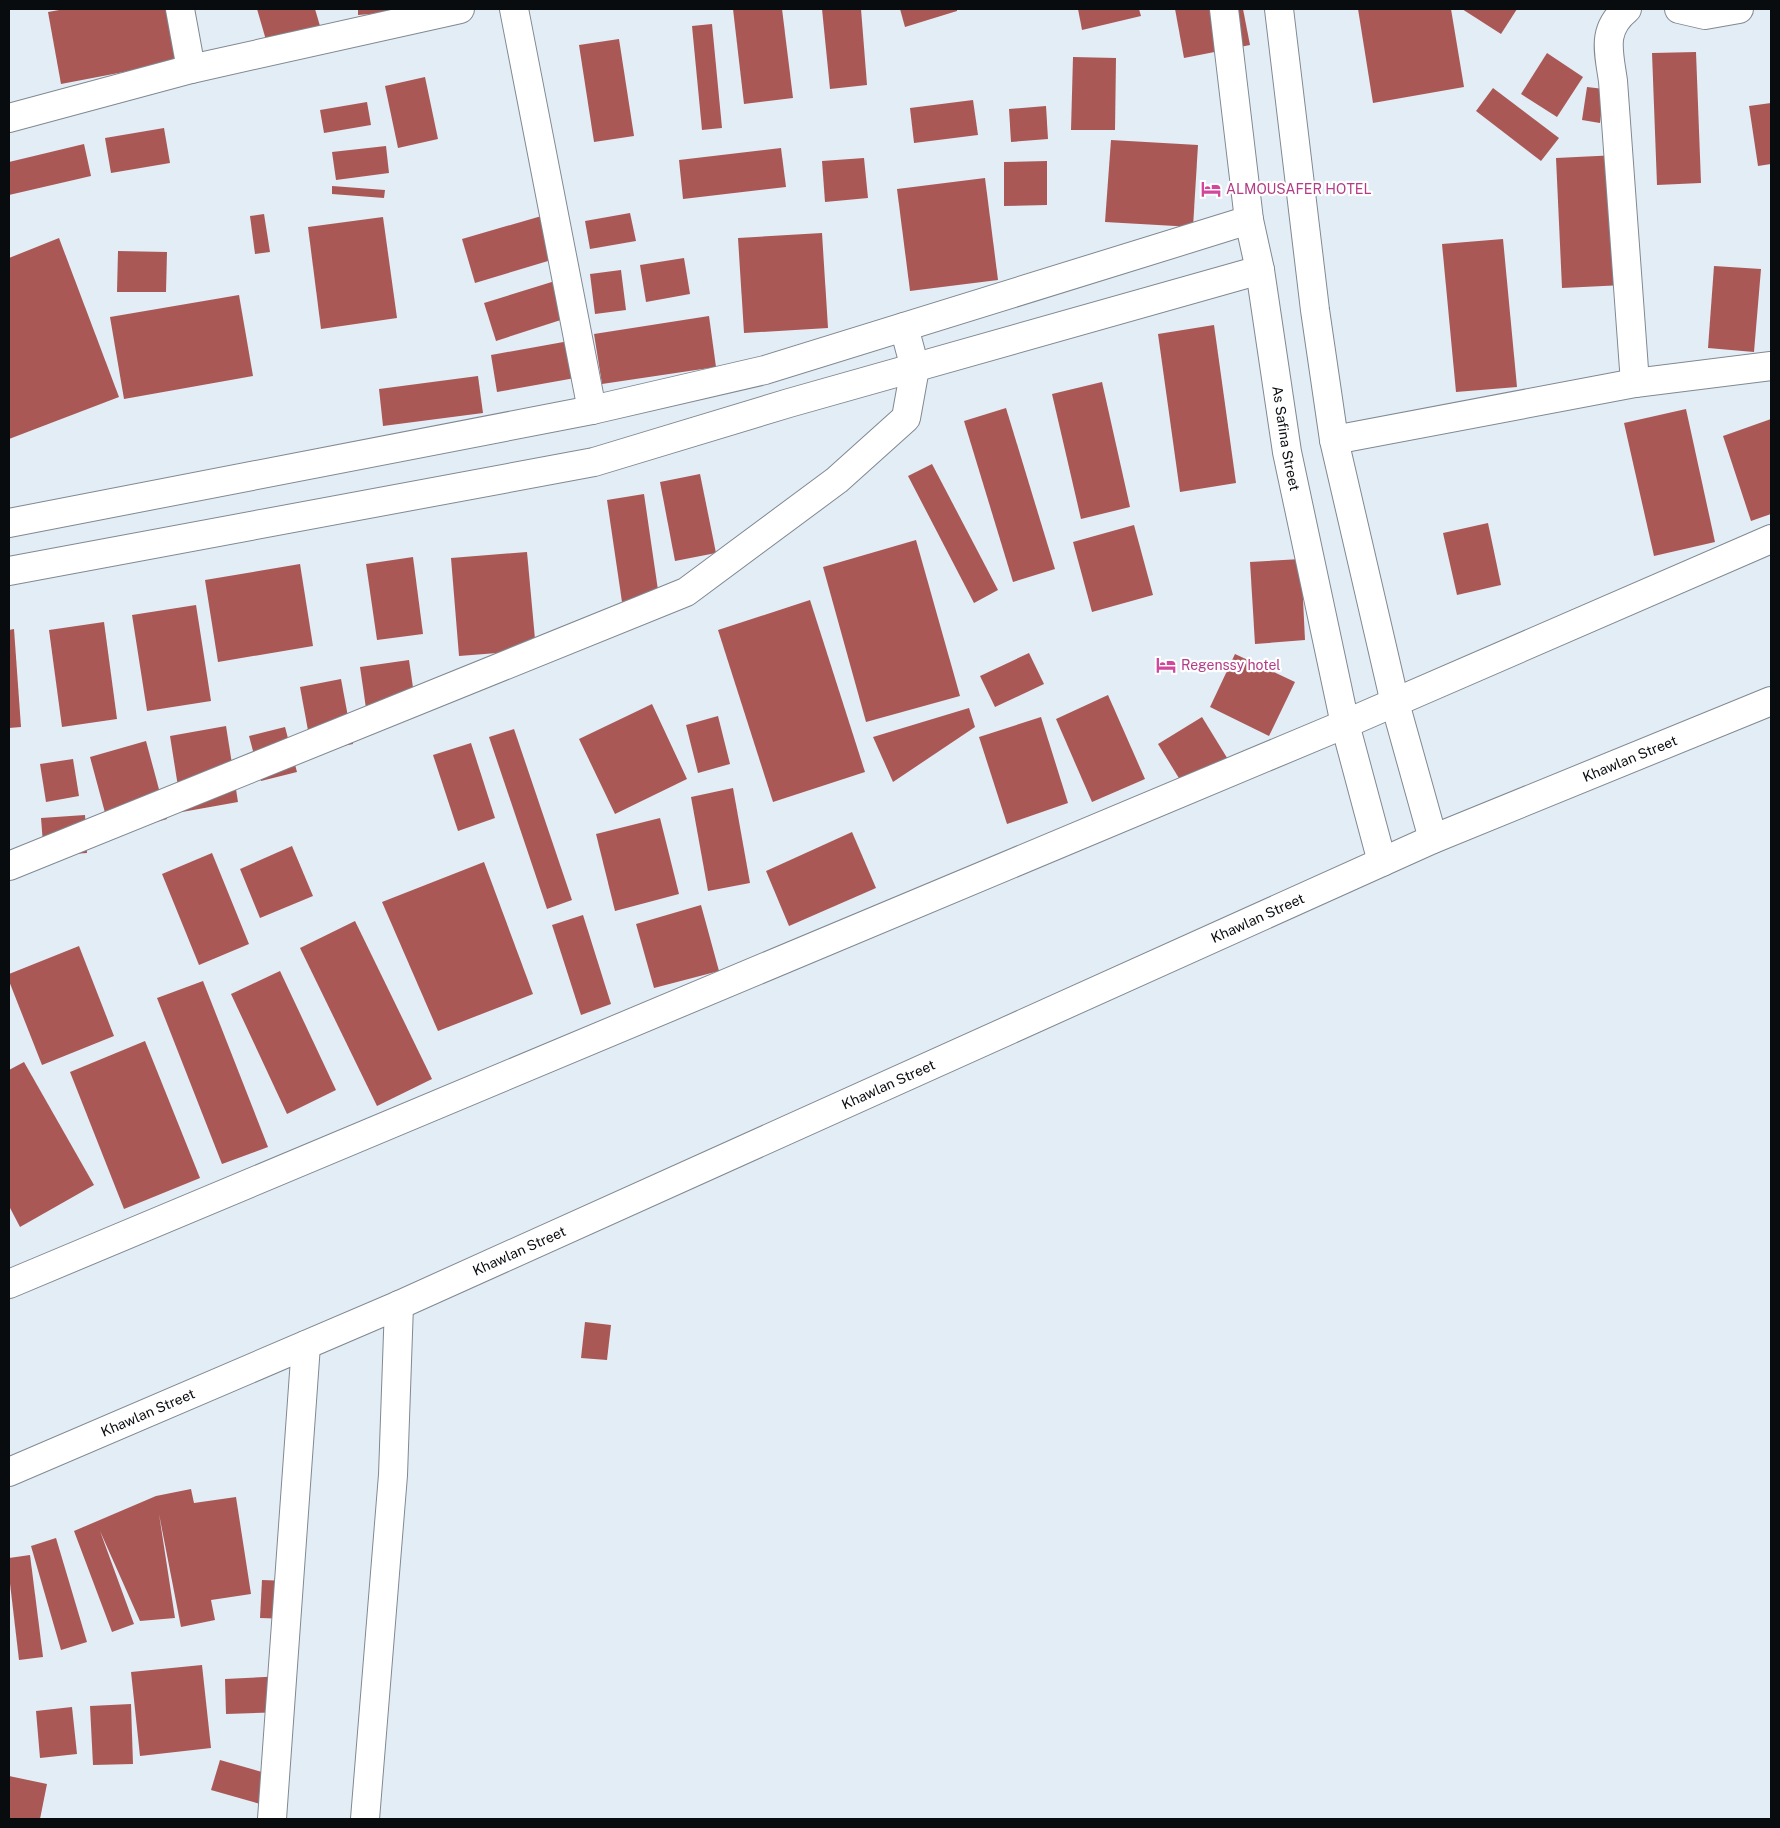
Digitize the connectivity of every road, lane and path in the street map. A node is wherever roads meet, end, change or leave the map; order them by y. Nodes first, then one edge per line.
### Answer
1 (180, 9) edge
2 (454, 9) edge
3 (514, 9) edge
4 (1224, 9) edge
5 (1279, 9) edge
6 (1627, 9) edge
7 (1679, 9) edge
8 (1739, 9) edge
9 (191, 69) junction
10 (9, 118) edge
11 (1249, 220) junction
12 (1260, 270) junction
13 (904, 327) junction
14 (1771, 366) edge
15 (914, 368) junction
16 (1635, 383) junction
17 (592, 410) junction
18 (1334, 440) junction
19 (9, 523) edge
20 (1771, 539) edge
21 (9, 571) edge
22 (1771, 701) edge
23 (1395, 703) junction
24 (1345, 724) junction
25 (1433, 839) junction
26 (1382, 862) junction
27 (9, 866) edge
28 (9, 1284) edge
29 (399, 1305) junction
30 (306, 1345) junction
31 (9, 1472) edge
32 (272, 1819) edge
33 (365, 1819) edge

1 - 9 street
2 - 9 street
3 - 17 street
4 - 11 street, As Safina Street
5 - 18 street
6 - 16 street
7 - 8 street
9 - 10 street
11 - 12 street, As Safina Street
11 - 13 street
12 - 15 street
12 - 24 street, As Safina Street
13 - 15 street
13 - 17 street
14 - 16 street
15 - 21 street
15 - 27 street
16 - 18 street
17 - 19 street
18 - 23 street
20 - 23 street
22 - 25 street, Khawlan Street
23 - 24 street
23 - 25 street
24 - 26 street, As Safina Street
24 - 28 street
25 - 26 street, Khawlan Street
26 - 29 street, Khawlan Street
29 - 30 street, Khawlan Street
29 - 33 street
30 - 31 street, Khawlan Street
30 - 32 street

